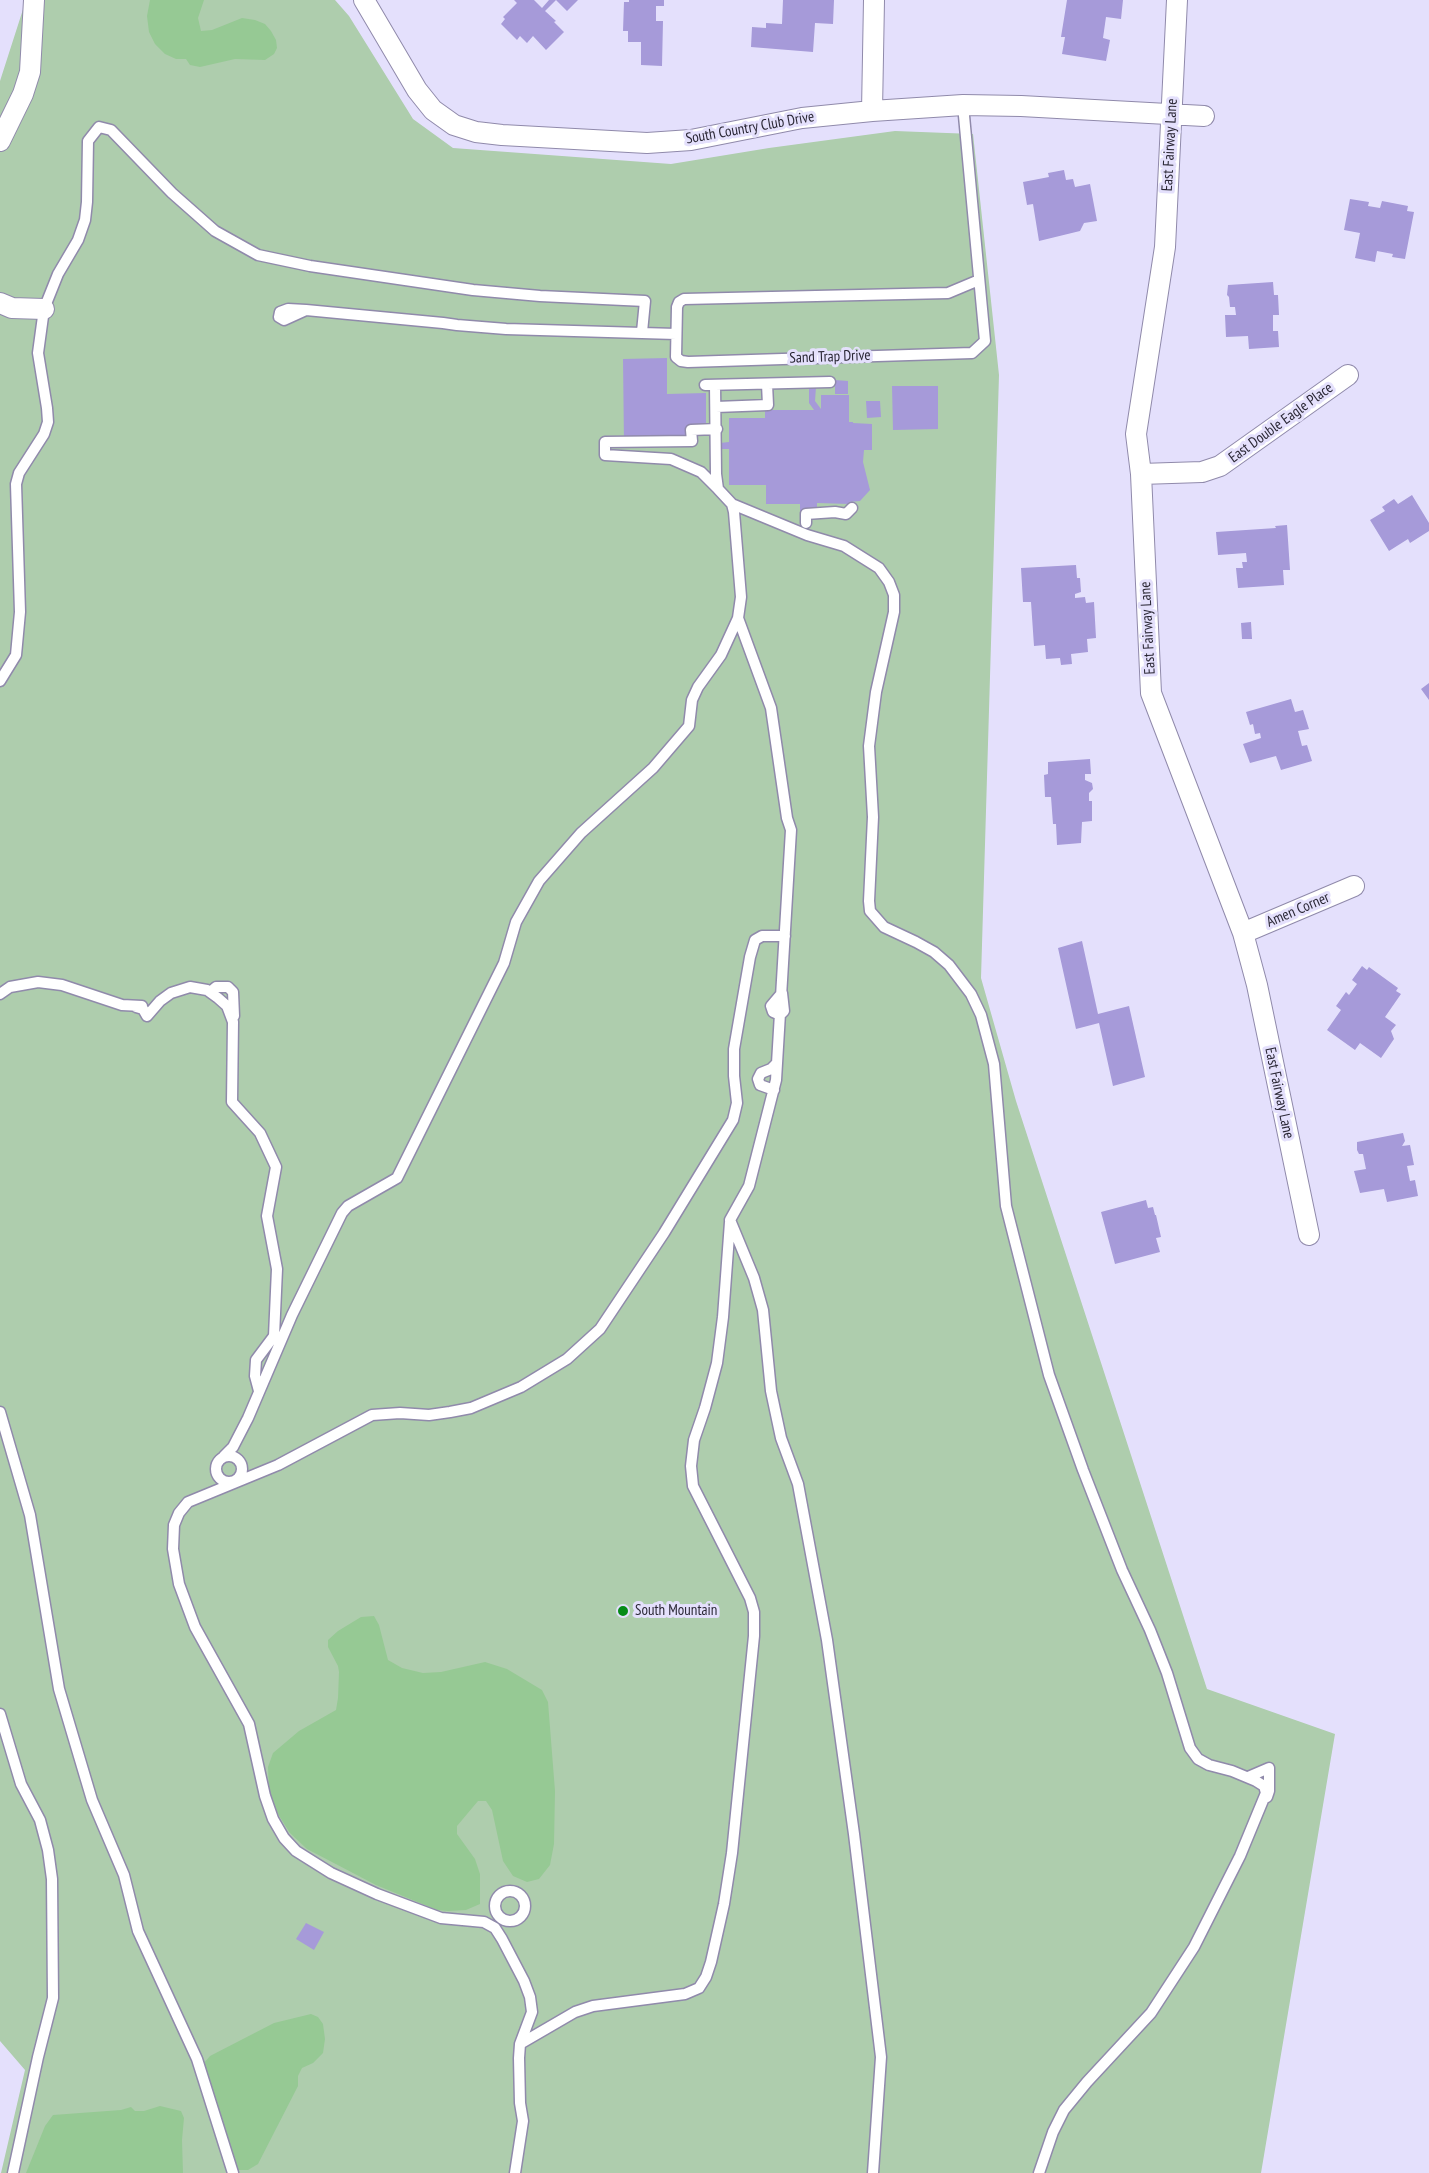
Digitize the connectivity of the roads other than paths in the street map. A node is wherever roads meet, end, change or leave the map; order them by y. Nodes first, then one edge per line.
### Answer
1 (34, 0) edge
2 (364, 0) edge
3 (874, 0) edge
4 (1177, 0) edge
5 (963, 105) junction
6 (872, 111) junction
7 (1172, 115) junction
8 (1204, 116) dead end
9 (0, 141) edge
10 (979, 280) junction
11 (0, 303) edge
12 (44, 309) junction
13 (306, 310) dead end
14 (642, 332) junction
15 (676, 334) junction
16 (1348, 375) dead end
17 (830, 382) dead end
18 (748, 384) junction
19 (767, 384) junction
20 (748, 406) junction
21 (716, 407) junction
22 (717, 429) junction
23 (1141, 474) junction
24 (718, 489) junction
25 (732, 504) junction
26 (852, 508) dead end
27 (806, 523) junction
28 (793, 529) junction
29 (817, 538) junction
30 (738, 618) junction
31 (0, 681) edge
32 (1354, 886) dead end
33 (1243, 933) junction
34 (785, 936) junction
35 (0, 994) edge
36 (777, 1063) junction
37 (774, 1090) junction
38 (730, 1220) junction
39 (1309, 1235) dead end
40 (747, 1261) junction
41 (726, 1262) junction
42 (274, 1355) junction
43 (260, 1374) junction
44 (260, 1389) junction
45 (0, 1413) edge
46 (230, 1453) junction
47 (216, 1471) junction
48 (245, 1473) junction
49 (211, 1492) junction
50 (0, 1714) edge
51 (1248, 1777) junction
52 (1265, 1800) junction
53 (497, 1913) junction
54 (509, 1920) junction
55 (484, 1922) junction
56 (498, 1933) junction
57 (528, 2024) junction
58 (544, 2030) junction
59 (520, 2044) junction
60 (512, 2171) edge
61 (13, 2173) edge
62 (233, 2173) edge
63 (873, 2173) edge
64 (1039, 2173) edge

1 - 9 street
2 - 6 street, South Country Club Drive
3 - 6 street
4 - 7 street, East Fairway Lane
5 - 6 street, South Country Club Drive
5 - 7 street, South Country Club Drive
5 - 10 lane, Sand Trap Drive
7 - 8 street, South Country Club Drive
7 - 23 street, East Fairway Lane
10 - 15 lane
10 - 15 lane, Sand Trap Drive
11 - 12 street
12 - 14 lane
12 - 31 lane
13 - 14 lane
14 - 15 lane
16 - 23 street, East Double Eagle Place
17 - 19 lane
18 - 19 lane
18 - 20 lane
18 - 21 lane
19 - 20 lane
20 - 21 lane
21 - 22 lane
22 - 24 lane
22 - 24 lane
23 - 33 street, East Fairway Lane
24 - 25 lane
25 - 28 lane
25 - 30 lane
26 - 27 lane
27 - 28 lane
27 - 29 lane
28 - 29 lane
29 - 51 lane
30 - 34 lane
30 - 42 lane
32 - 33 street, Amen Corner
33 - 39 street, East Fairway Lane
34 - 36 lane
34 - 48 lane
35 - 43 lane
36 - 37 lane
36 - 37 lane
37 - 38 lane
38 - 40 lane
38 - 41 lane
40 - 41 lane
40 - 63 lane
41 - 58 lane
42 - 43 lane
42 - 44 lane
43 - 44 lane
44 - 46 lane
45 - 62 lane
46 - 47 lane
46 - 48 lane
47 - 48 lane
47 - 49 lane
48 - 49 lane
49 - 55 lane
50 - 61 lane
51 - 52 lane
51 - 52 lane
52 - 64 lane
53 - 54 lane
53 - 54 lane
53 - 55 lane
54 - 56 lane
55 - 56 lane
56 - 57 lane
57 - 58 lane
57 - 59 lane
58 - 59 lane
59 - 60 lane

